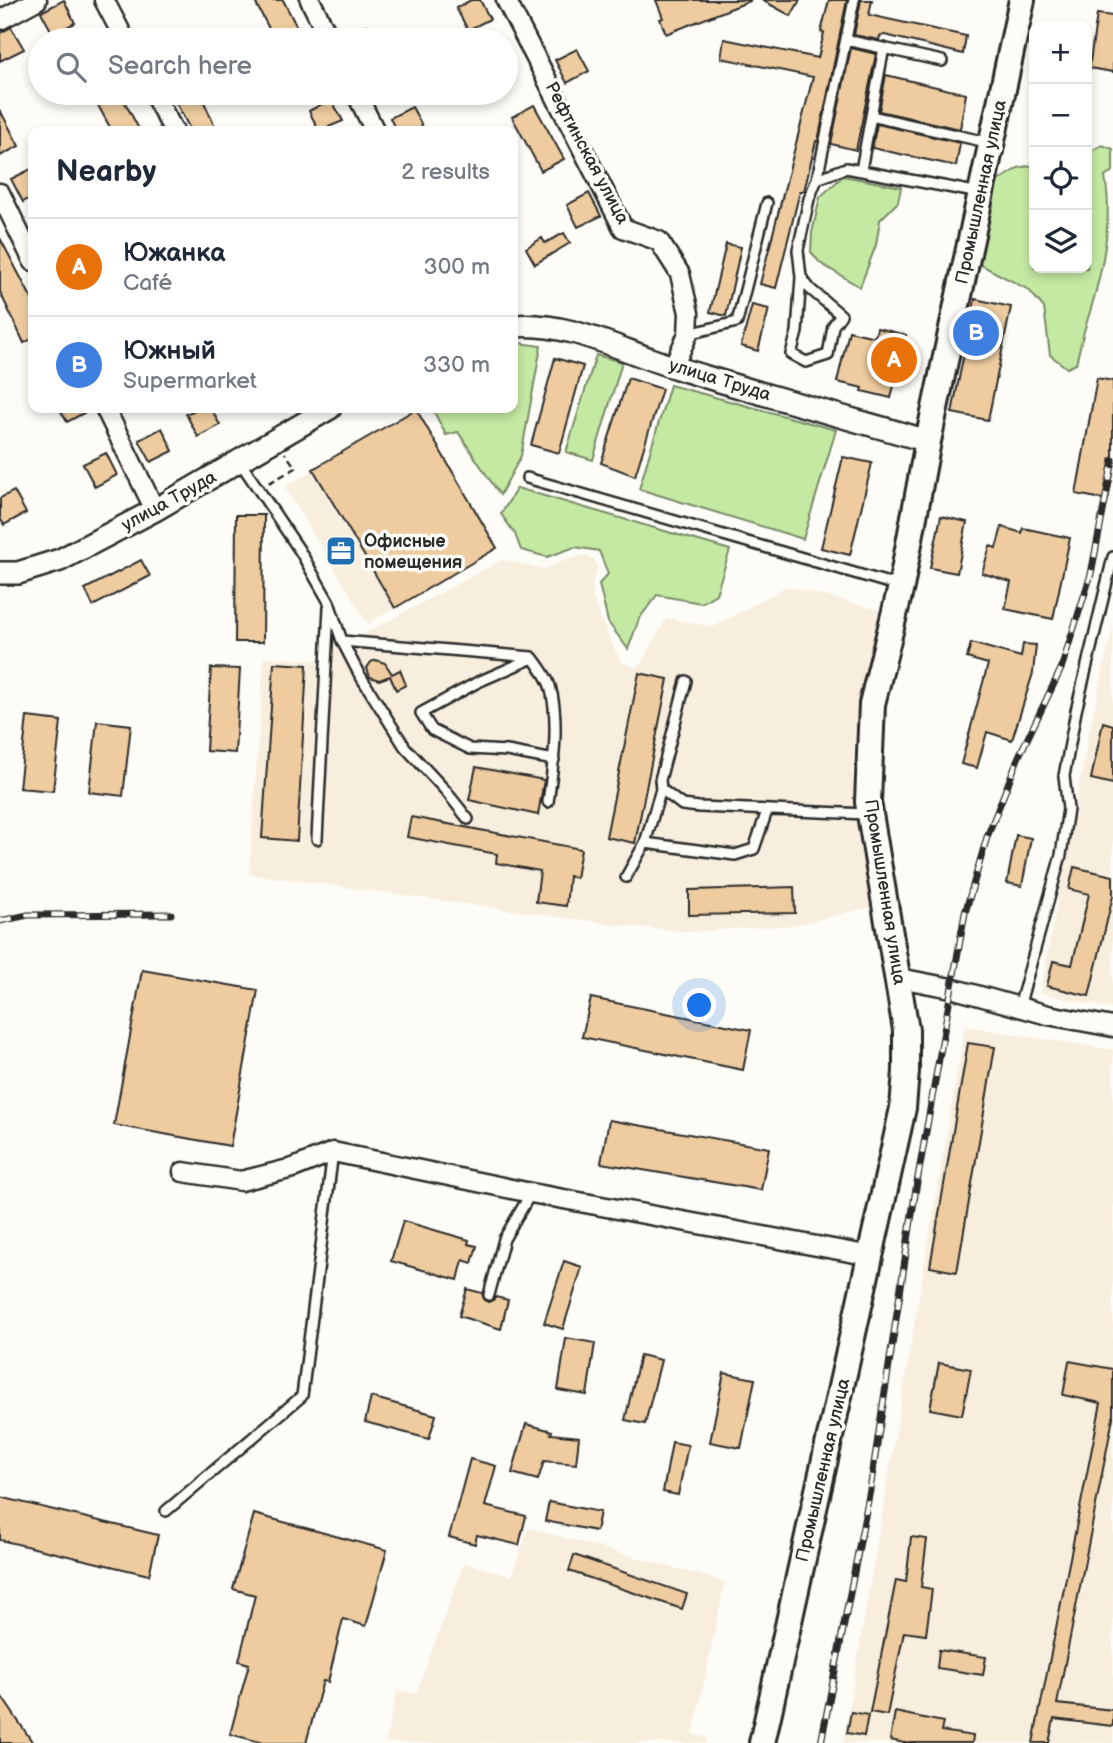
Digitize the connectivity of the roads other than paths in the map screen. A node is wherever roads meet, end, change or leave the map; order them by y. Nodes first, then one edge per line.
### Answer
1 (37, 0) edge
2 (104, 0) edge
3 (310, 0) edge
4 (506, 0) edge
5 (854, 0) edge
6 (1022, 0) edge
7 (0, 20) edge
8 (119, 28) edge
9 (324, 28) edge
10 (846, 40) junction
11 (884, 48) junction
12 (942, 61) dead end
13 (160, 105) edge
14 (362, 105) edge
15 (871, 116) junction
16 (171, 126) edge
17 (372, 126) edge
18 (993, 143) junction
19 (861, 170) junction
20 (817, 179) junction
21 (0, 193) edge
22 (982, 193) junction
23 (767, 203) dead end
24 (28, 251) edge
25 (801, 277) junction
26 (518, 326) edge
27 (688, 334) junction
28 (673, 367) junction
29 (107, 413) edge
30 (319, 413) edge
31 (928, 441) junction
32 (240, 462) junction
33 (527, 478) dead end
34 (155, 510) junction
35 (1113, 557) edge
36 (0, 573) edge
37 (901, 587) junction
38 (329, 602) junction
39 (342, 641) junction
40 (533, 657) junction
41 (686, 681) dead end
42 (554, 760) junction
43 (661, 789) junction
44 (548, 802) dead end
45 (767, 811) junction
46 (870, 814) junction
47 (468, 819) dead end
48 (317, 839) dead end
49 (645, 844) junction
50 (626, 877) dead end
51 (899, 978) junction
52 (1019, 1007) junction
53 (1113, 1027) edge
54 (333, 1152) junction
55 (183, 1172) dead end
56 (530, 1193) junction
57 (871, 1256) junction
58 (489, 1295) dead end
59 (166, 1511) dead end
60 (762, 1743) edge

1 - 7 street
2 - 8 street
3 - 9 street
4 - 27 street, Рефтинская улица
5 - 10 lane
6 - 18 main road, Промышленная улица
10 - 11 lane
10 - 20 lane
11 - 12 lane
11 - 15 lane
13 - 16 street
14 - 17 street
15 - 18 lane
15 - 19 lane
18 - 22 main road, Промышленная улица
19 - 20 lane
19 - 22 lane
20 - 25 lane
21 - 24 street
22 - 31 main road, Промышленная улица
23 - 27 lane
25 - 25 lane
26 - 28 street, улица Труда
27 - 28 street, Рефтинская улица
28 - 31 street, улица Труда
29 - 34 street
30 - 32 street, улица Труда
31 - 37 main road, Промышленная улица
32 - 34 street, улица Труда
32 - 38 lane
33 - 37 lane
34 - 36 street, улица Труда
35 - 52 lane
37 - 46 main road, Промышленная улица
38 - 39 lane
38 - 48 lane
39 - 40 lane
39 - 47 lane
40 - 42 lane
40 - 42 lane
41 - 43 lane
42 - 44 lane
43 - 45 lane
43 - 49 lane
45 - 46 lane
45 - 49 lane
46 - 51 main road, Промышленная улица
49 - 50 lane
51 - 52 street
51 - 57 main road, Промышленная улица
52 - 53 street
54 - 55 street
54 - 56 street
54 - 59 lane
56 - 57 street
56 - 58 lane
57 - 60 main road, Промышленная улица

